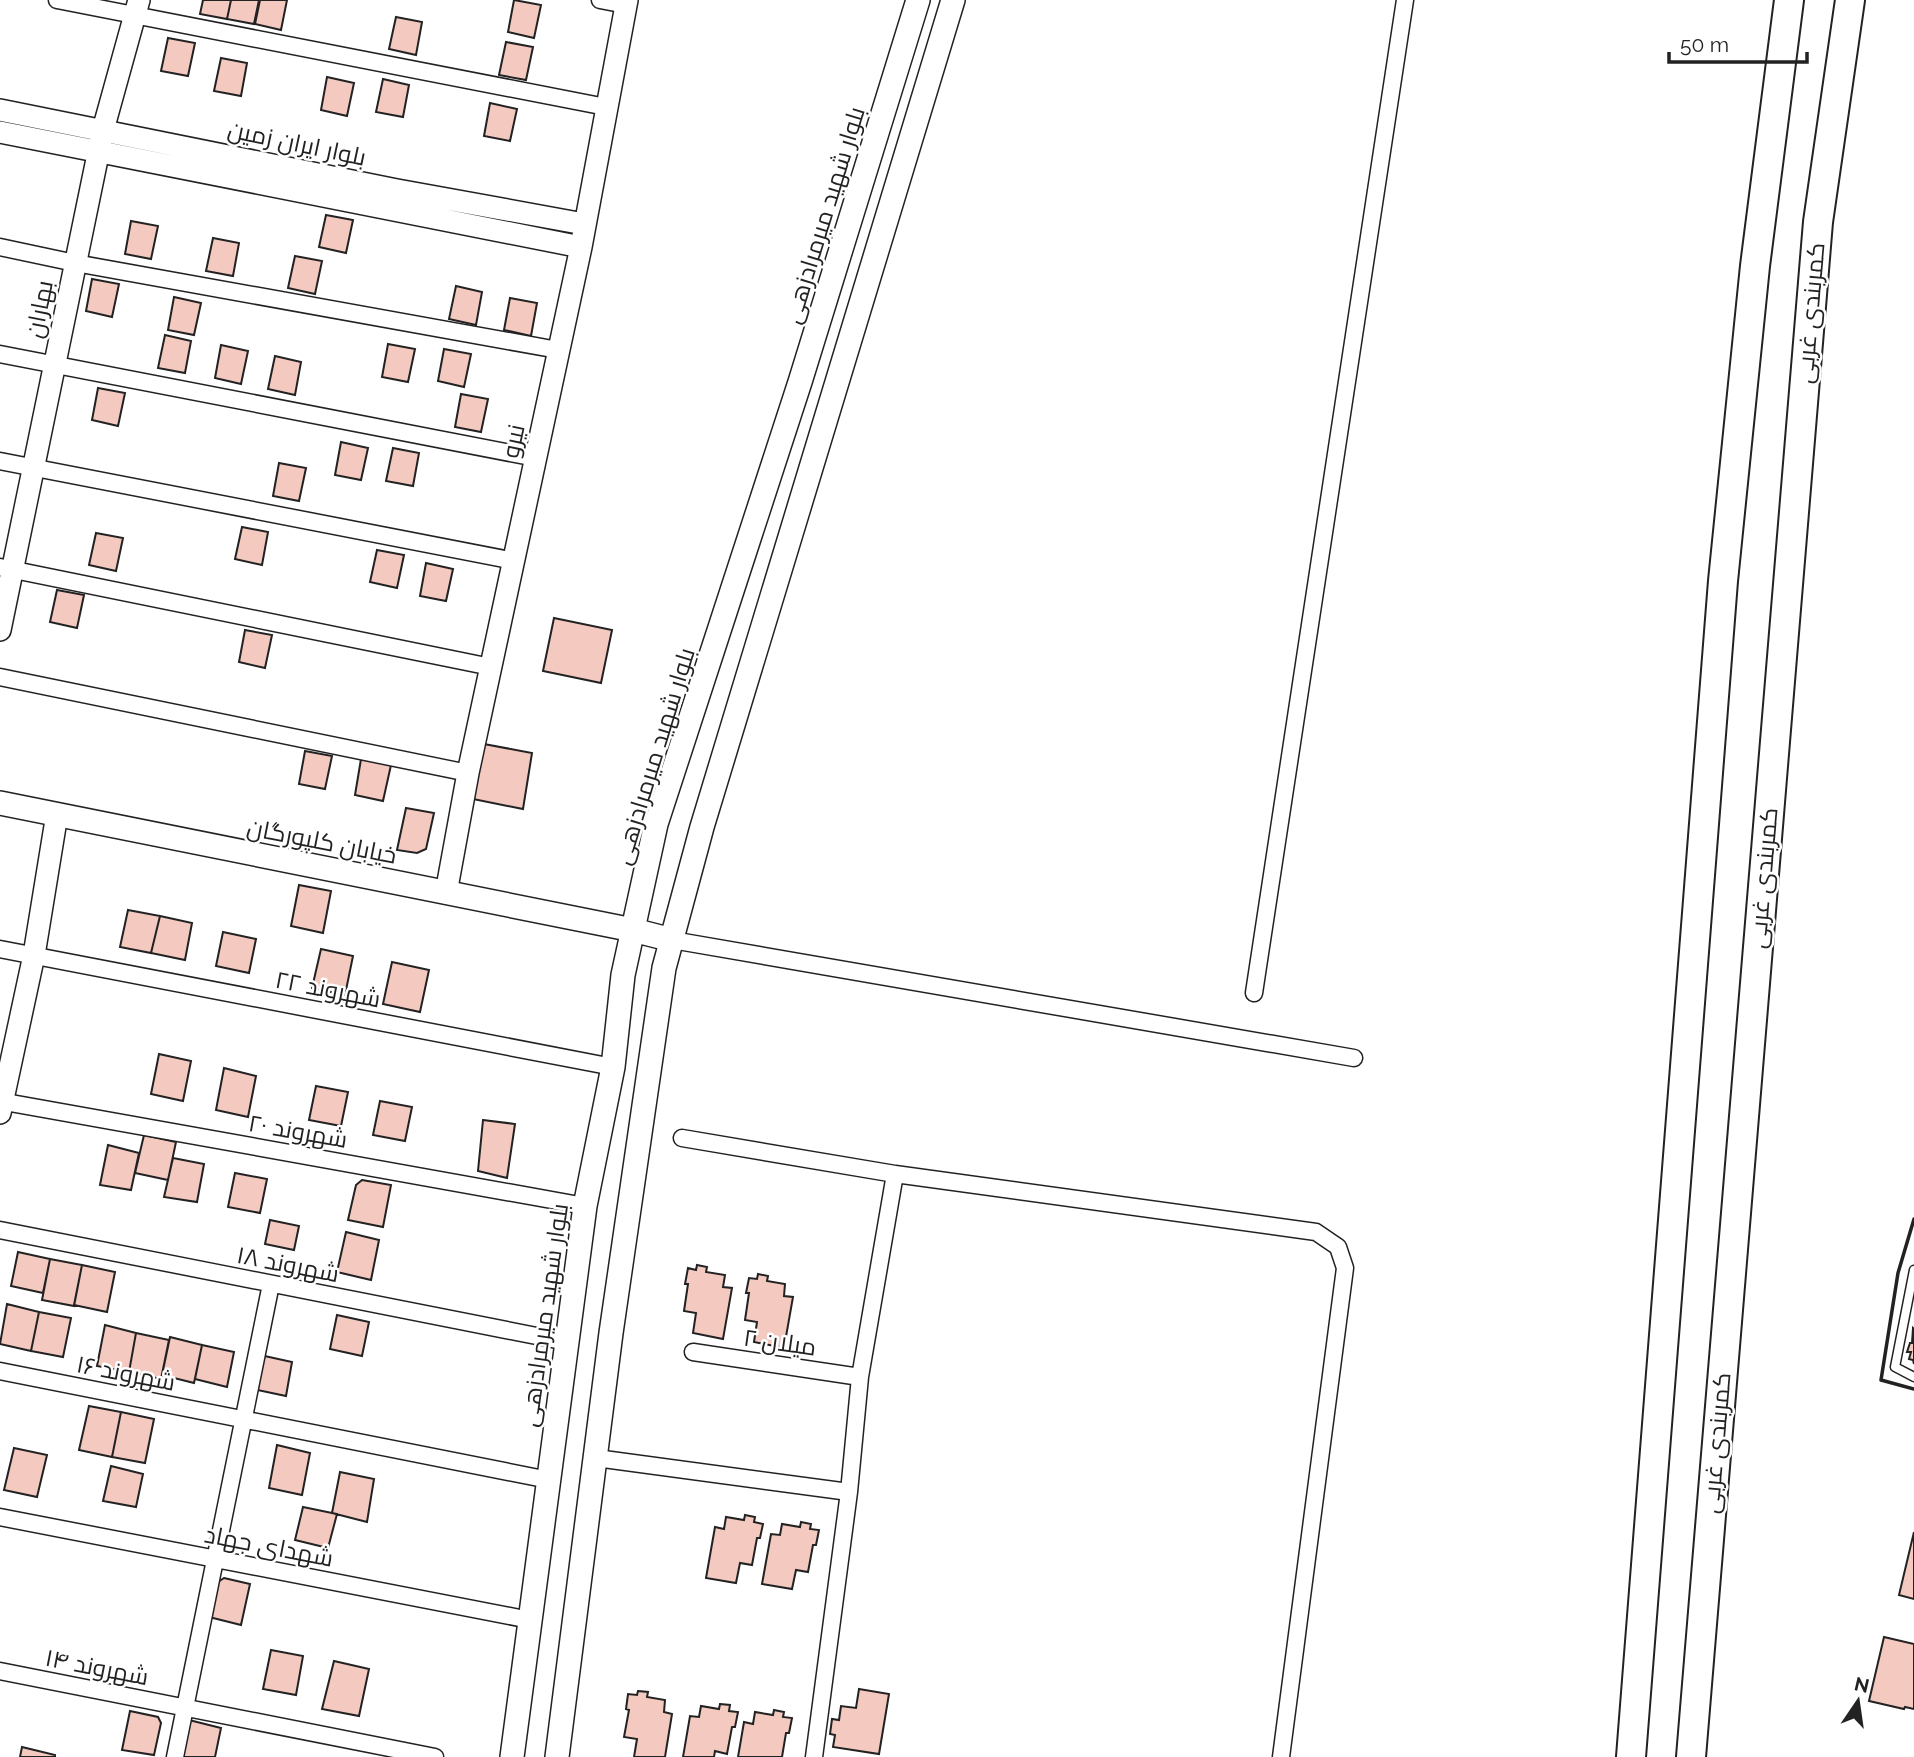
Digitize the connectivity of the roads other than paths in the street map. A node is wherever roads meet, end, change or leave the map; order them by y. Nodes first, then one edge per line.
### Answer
1 (57, 0) edge
2 (600, 0) edge
3 (918, 0) edge
4 (953, 0) edge
5 (1405, 0) edge
6 (1789, 0) edge
7 (1850, 0) edge
8 (627, 3) edge
9 (138, 8) edge
10 (606, 107) junction
11 (0, 110) edge
12 (103, 130) junction
13 (0, 132) edge
14 (98, 152) junction
15 (584, 224) junction
16 (0, 247) edge
17 (581, 247) junction
18 (75, 263) junction
19 (558, 351) junction
20 (0, 354) edge
21 (54, 365) junction
22 (536, 458) junction
23 (0, 461) edge
24 (34, 468) junction
25 (515, 561) junction
26 (7, 568) edge
27 (0, 630) edge
28 (491, 667) junction
29 (0, 677) edge
30 (468, 773) junction
31 (0, 803) edge
32 (57, 814) junction
33 (446, 893) junction
34 (633, 930) junction
35 (672, 940) junction
36 (0, 949) edge
37 (34, 956) junction
38 (1254, 993) dead end
39 (1354, 1058) dead end
40 (613, 1067) junction
41 (1, 1105) edge
42 (682, 1138) dead end
43 (895, 1174) junction
44 (585, 1206) junction
45 (0, 1230) edge
46 (1914, 1270) edge
47 (271, 1284) junction
48 (1911, 1296) edge
49 (567, 1342) junction
50 (693, 1352) dead end
51 (0, 1371) edge
52 (860, 1377) junction
53 (1914, 1377) edge
54 (244, 1419) junction
55 (596, 1458) junction
56 (549, 1479) junction
57 (849, 1492) junction
58 (0, 1517) edge
59 (216, 1559) junction
60 (530, 1620) junction
61 (0, 1671) edge
62 (184, 1709) junction
63 (176, 1757) edge
64 (435, 1757) edge
65 (512, 1757) edge
66 (557, 1757) edge
67 (814, 1757) edge
68 (1282, 1757) edge
69 (1631, 1757) edge
70 (1690, 1757) edge

1 - 9 street
2 - 8 street
3 - 34 main road, بلوار شهید میرمرادزهی
4 - 35 main road
5 - 38 street
6 - 69 highway
7 - 70 highway, کمربندی غربی
8 - 10 street, نیرو
9 - 10 street
9 - 12 street, بهاران
10 - 15 street, نیرو
11 - 12 street, بلوار ایران زمین
12 - 14 street, بهاران
12 - 15 street, بلوار ایران زمین
13 - 14 street, بلوار ایران زمین
14 - 17 street, بلوار ایران زمین
14 - 18 street, بهاران
15 - 17 street, نیرو
16 - 18 street
17 - 19 street, نیرو
18 - 19 street
18 - 21 street, بهاران
19 - 22 street, نیرو
20 - 21 street
21 - 22 street
21 - 24 street, بهاران
22 - 25 street, نیرو
23 - 24 street
24 - 25 street
24 - 26 street, بهاران
25 - 28 street, نیرو
26 - 27 street, بهاران
26 - 28 street
28 - 30 street, نیرو
29 - 30 street
30 - 33 street, نیرو
31 - 32 main road, خیابان کلپورگان
32 - 33 main road, خیابان کلپورگان
32 - 37 street
33 - 34 main road, خیابان کلپورگان
34 - 35 main road, خیابان کلپورگان
34 - 40 main road, بلوار شهید میرمرادزهی
35 - 39 street
35 - 55 main road
36 - 37 street, شهروند ۲۲
37 - 40 street, شهروند ۲۲
37 - 41 street
40 - 44 main road, بلوار شهید میرمرادزهی
41 - 44 street, شهروند ۲۰
42 - 43 street
43 - 52 street
43 - 68 street
44 - 49 main road, بلوار شهید میرمرادزهی
45 - 47 street, شهروند ۱۸
46 - 48 lane
47 - 49 street, شهروند ۱۸
47 - 54 street
48 - 53 lane
49 - 56 main road, بلوار شهید میرمرادزهی
50 - 52 street, میلان ۲
51 - 54 street, شهروند ۱۶
52 - 57 street
54 - 56 street, شهروند ۱۶
54 - 59 street
55 - 57 street
55 - 66 main road
56 - 60 main road, بلوار شهید میرمرادزهی
57 - 67 street
58 - 59 street, شهدای جهاد
59 - 60 street, شهدای جهاد
59 - 62 street
60 - 65 main road, بلوار شهید میرمرادزهی
61 - 62 street, شهروند ۱۴
62 - 63 street
62 - 64 street, شهروند ۱۴

